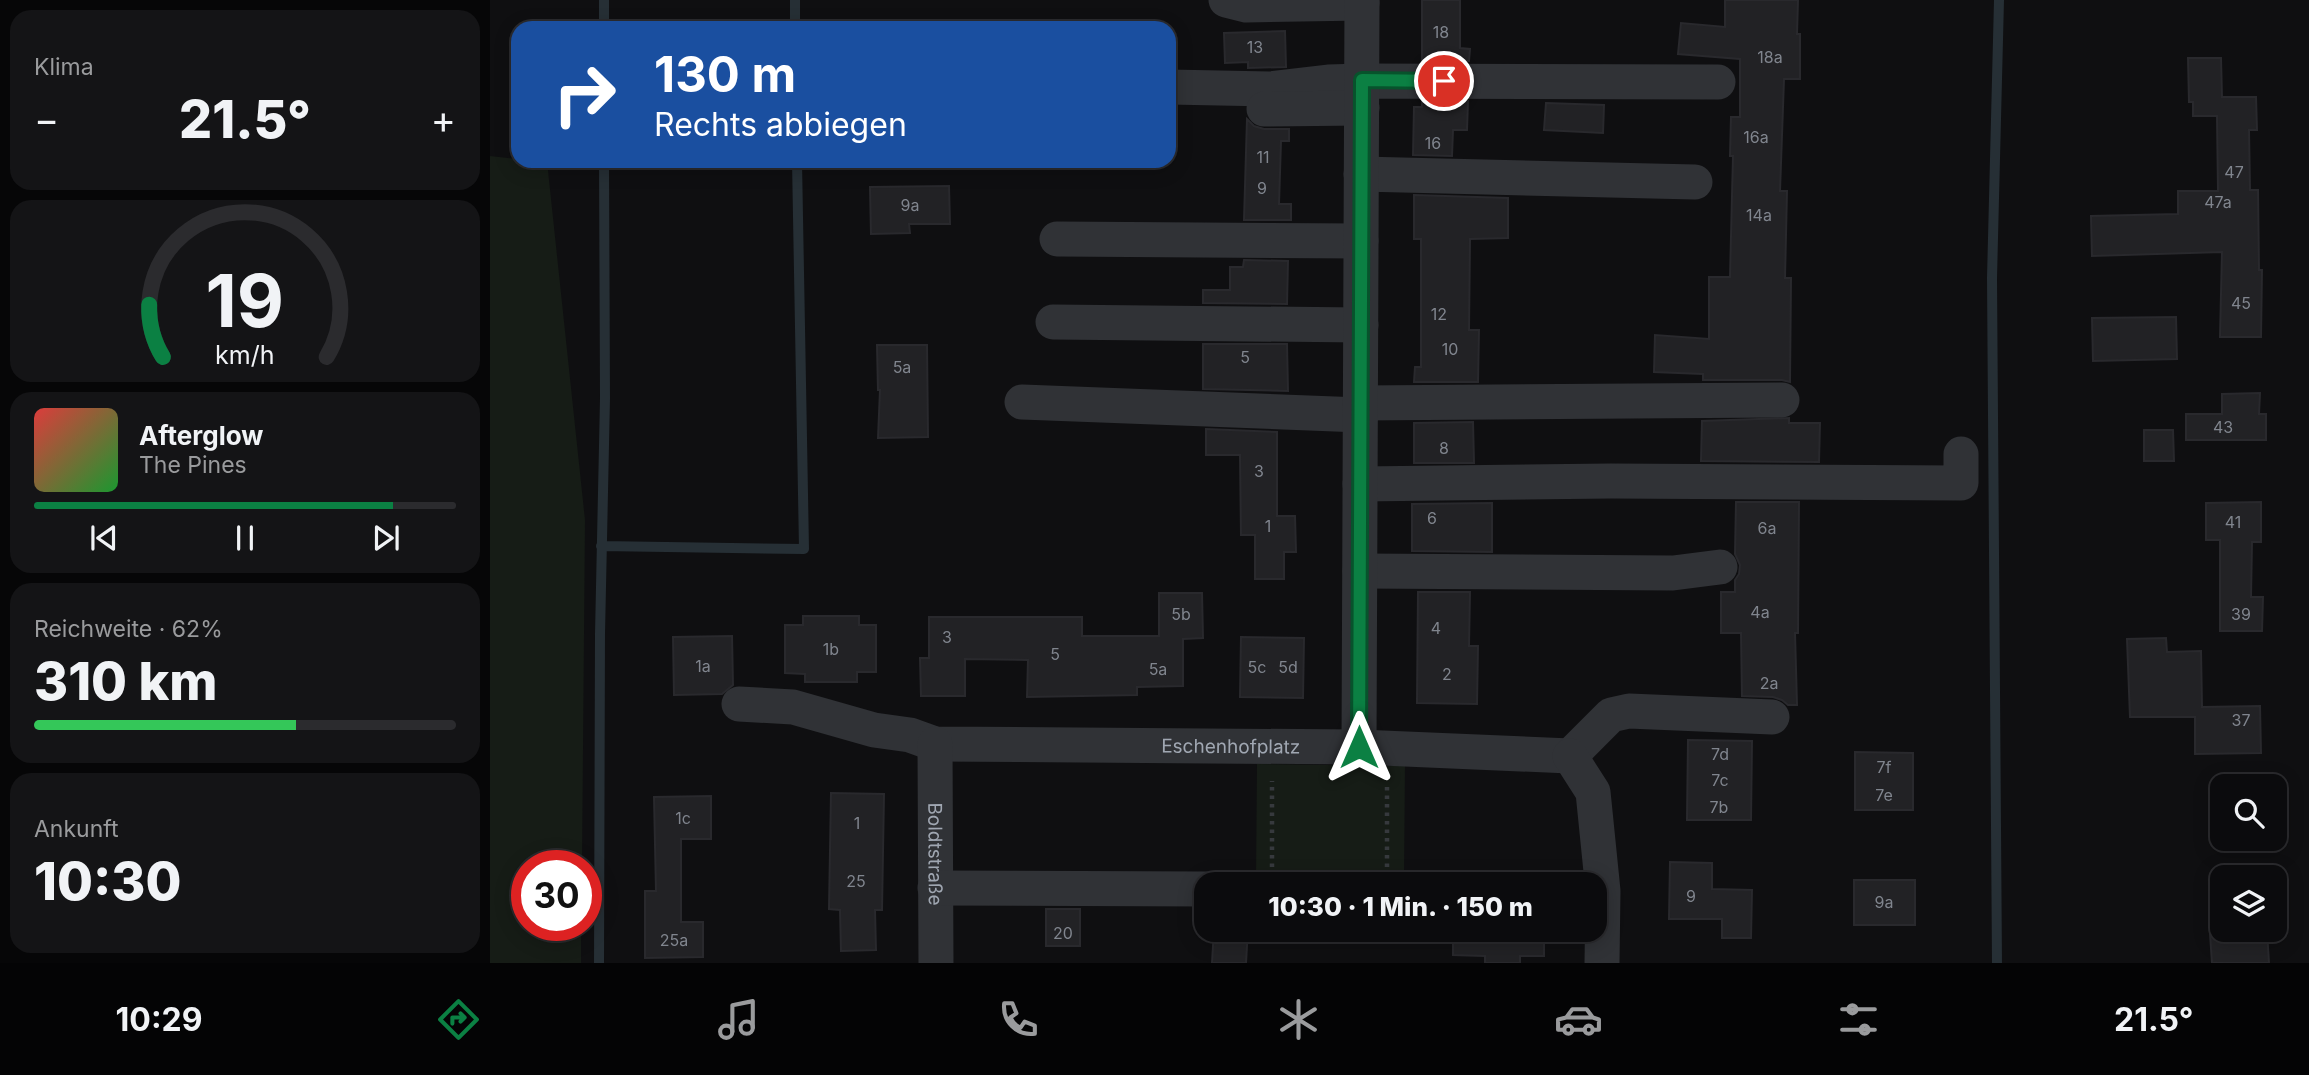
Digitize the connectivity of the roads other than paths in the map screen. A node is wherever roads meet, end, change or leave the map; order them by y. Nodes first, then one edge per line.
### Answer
1 (1226, 0) edge
2 (1362, 1) edge
3 (1718, 82) dead end
4 (1176, 87) edge
5 (1362, 94) junction
6 (1176, 109) edge
7 (1361, 174) junction
8 (1695, 182) dead end
9 (1057, 239) dead end
10 (1361, 241) junction
11 (1053, 322) dead end
12 (1361, 325) junction
13 (1782, 400) dead end
14 (1023, 402) dead end
15 (1360, 409) junction
16 (1961, 454) dead end
17 (1360, 484) junction
18 (1720, 567) dead end
19 (1360, 571) junction
20 (739, 704) dead end
21 (1772, 718) dead end
22 (935, 744) junction
23 (1373, 747) junction
24 (1570, 756) junction
25 (1597, 872) edge
26 (935, 888) junction
27 (1194, 889) edge
28 (1601, 942) edge
29 (936, 963) edge
30 (1602, 963) edge

1 - 2 street
2 - 5 street
3 - 5 street
4 - 5 street
5 - 6 street
5 - 7 street
7 - 8 street
7 - 10 street
9 - 10 street
10 - 12 street
11 - 12 street
12 - 15 street
13 - 15 street
14 - 15 street
15 - 17 street
16 - 17 street
17 - 19 street
18 - 19 street
19 - 23 street
20 - 22 street, Eschenhofplatz
21 - 24 street
22 - 23 street, Eschenhofplatz
22 - 26 street, Boldtstraße
23 - 24 street, Eschenhofplatz
24 - 25 street
26 - 27 street
26 - 29 street, Boldtstraße
28 - 30 street

